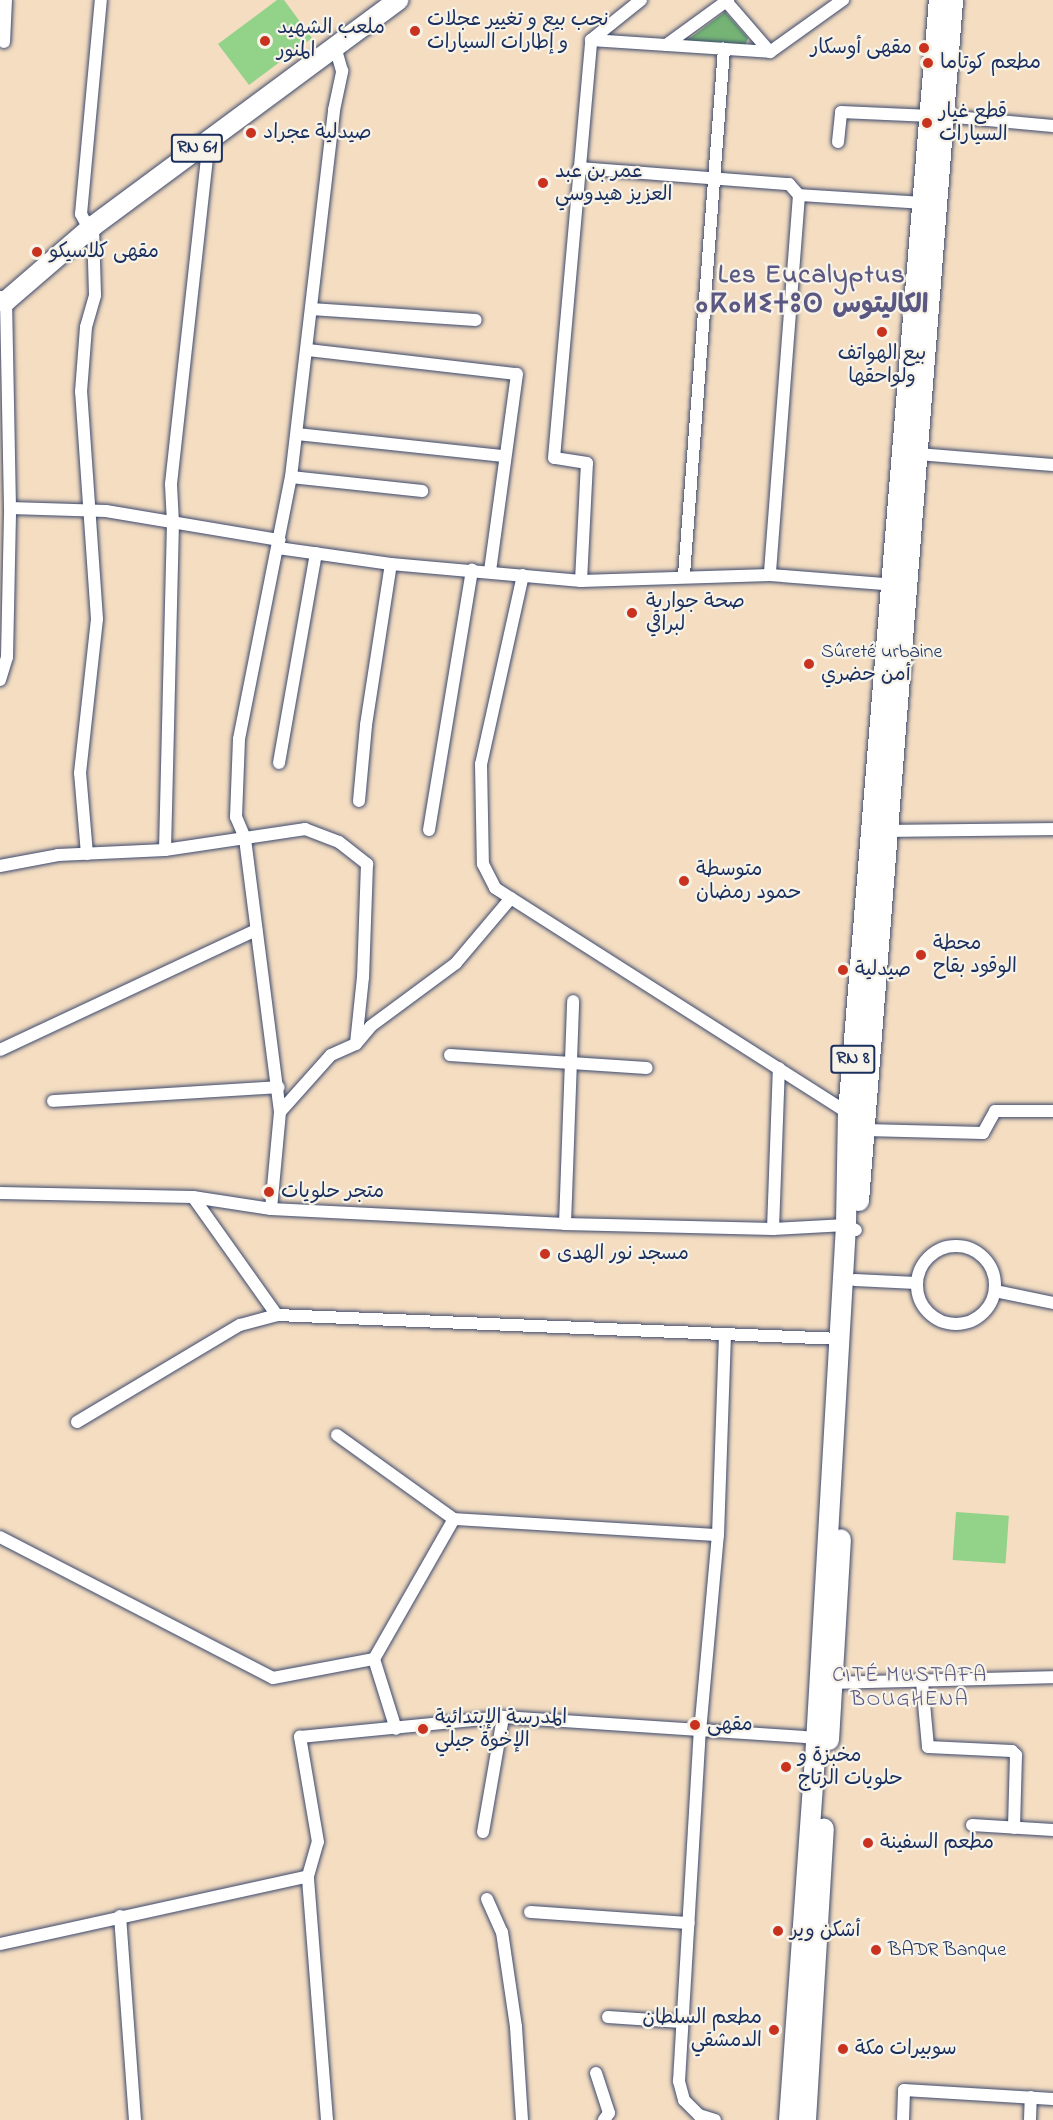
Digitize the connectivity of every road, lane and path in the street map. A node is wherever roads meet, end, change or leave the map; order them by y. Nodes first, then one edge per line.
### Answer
1 (6, 0) edge
2 (101, 0) edge
3 (398, 0) edge
4 (641, 0) edge
5 (727, 0) edge
6 (843, 0) edge
7 (939, 0) edge
8 (953, 0) edge
9 (591, 40) junction
10 (4, 42) dead end
11 (666, 45) junction
12 (335, 47) junction
13 (724, 49) junction
14 (770, 52) junction
15 (938, 116) junction
16 (1053, 126) edge
17 (209, 139) junction
18 (838, 142) dead end
19 (579, 168) junction
20 (713, 180) junction
21 (799, 195) junction
22 (922, 202) junction
23 (91, 227) junction
24 (3, 301) edge
25 (311, 309) junction
26 (476, 320) dead end
27 (308, 350) junction
28 (297, 434) junction
29 (918, 454) junction
30 (504, 456) junction
31 (1053, 465) edge
32 (291, 477) junction
33 (422, 490) dead end
34 (10, 508) junction
35 (88, 511) junction
36 (173, 523) junction
37 (279, 544) junction
38 (316, 554) junction
39 (391, 564) junction
40 (472, 570) junction
41 (489, 571) junction
42 (523, 575) junction
43 (684, 575) junction
44 (770, 575) junction
45 (581, 581) junction
46 (901, 585) junction
47 (0, 680) edge
48 (279, 763) dead end
49 (359, 801) dead end
50 (1053, 829) edge
51 (429, 830) dead end
52 (888, 831) junction
53 (245, 838) junction
54 (165, 850) junction
55 (87, 854) junction
56 (0, 866) edge
57 (511, 898) junction
58 (256, 930) junction
59 (573, 1001) dead end
60 (356, 1044) junction
61 (0, 1050) edge
62 (450, 1055) dead end
63 (572, 1061) junction
64 (647, 1068) dead end
65 (779, 1068) junction
66 (279, 1087) junction
67 (53, 1101) dead end
68 (1053, 1111) edge
69 (280, 1112) junction
70 (848, 1113) junction
71 (865, 1130) junction
72 (0, 1193) edge
73 (193, 1197) junction
74 (271, 1209) junction
75 (565, 1224) junction
76 (851, 1228) junction
77 (773, 1229) junction
78 (855, 1280) junction
79 (916, 1282) junction
80 (996, 1291) junction
81 (1053, 1303) edge
82 (277, 1315) junction
83 (725, 1334) junction
84 (840, 1340) junction
85 (77, 1422) dead end
86 (337, 1435) dead end
87 (454, 1519) junction
88 (718, 1534) junction
89 (0, 1537) edge
90 (374, 1659) junction
91 (1053, 1677) edge
92 (922, 1682) junction
93 (826, 1683) junction
94 (503, 1717) junction
95 (396, 1729) junction
96 (700, 1732) junction
97 (816, 1738) junction
98 (972, 1825) dead end
99 (1014, 1828) junction
100 (1053, 1830) edge
101 (483, 1832) dead end
102 (308, 1876) junction
103 (487, 1899) dead end
104 (530, 1912) dead end
105 (120, 1916) junction
106 (688, 1923) junction
107 (0, 1944) edge
108 (608, 2017) dead end
109 (682, 2022) junction
110 (596, 2073) dead end
111 (1031, 2097) junction
112 (1053, 2099) edge
113 (135, 2120) edge
114 (327, 2120) edge
115 (522, 2120) edge
116 (604, 2120) edge
117 (715, 2120) edge
118 (789, 2120) edge
119 (806, 2120) edge
120 (903, 2120) edge
121 (1030, 2120) edge

1 - 10 street
2 - 23 street
3 - 12 main road, RN 61
4 - 9 street
5 - 11 street
5 - 14 street
6 - 14 street
7 - 15 main road, RN 8
8 - 15 main road, RN 8
9 - 11 street
9 - 19 street
11 - 13 street
12 - 17 main road, RN 61
12 - 25 street
13 - 14 street
13 - 20 street
15 - 16 street
15 - 18 street
15 - 22 main road, RN 8
15 - 29 main road, RN 8
17 - 23 main road, RN 61
17 - 36 street
19 - 20 street
19 - 45 street
20 - 21 street
20 - 43 street
21 - 22 street
21 - 44 street
22 - 46 main road, RN 8
23 - 24 main road, RN 61
23 - 35 street
24 - 34 street
25 - 26 street
25 - 27 street
27 - 28 street
27 - 30 street
28 - 30 street
28 - 32 street
29 - 31 street
29 - 46 main road, RN 8
30 - 41 street
32 - 33 street
32 - 37 street
34 - 35 street
34 - 47 street
35 - 36 street
35 - 55 street
36 - 37 street
36 - 54 street
37 - 38 street
37 - 53 street
38 - 39 street
38 - 48 street
39 - 40 street
39 - 49 street
40 - 41 street
40 - 51 street
41 - 42 street
42 - 45 street
42 - 57 street
43 - 44 street
43 - 45 street
44 - 46 street
46 - 52 main road, RN 8
46 - 70 main road, RN 8
50 - 52 street
52 - 71 main road, RN 8
53 - 54 street
53 - 58 street
53 - 60 street
54 - 55 street
55 - 56 street
57 - 60 street
57 - 65 street
58 - 61 street
58 - 66 street
59 - 63 street
60 - 69 street
62 - 63 street
63 - 64 street
63 - 75 street
65 - 70 street
65 - 77 street
66 - 67 street
66 - 69 street
68 - 71 street
69 - 74 street
70 - 76 main road, RN 8
71 - 76 main road, RN 8
72 - 73 street
73 - 74 street
73 - 82 street
74 - 75 street
75 - 77 street
76 - 77 street
76 - 78 main road, RN 8
76 - 84 main road, RN 8
78 - 79 street
78 - 93 main road, RN 8
79 - 80 street
79 - 80 street
80 - 81 street
82 - 83 street
82 - 85 street
83 - 84 street
83 - 88 street
84 - 93 main road, RN 8
86 - 87 street
87 - 88 street
87 - 90 street
88 - 96 street
89 - 90 street
90 - 95 street
91 - 92 street
92 - 93 street
92 - 99 street
93 - 97 main road, RN 8
93 - 119 main road, RN 8
94 - 95 street
94 - 96 street
94 - 101 street
95 - 102 street
96 - 97 street
96 - 106 street
97 - 118 main road, RN 8
98 - 99 street
99 - 100 street
102 - 105 street
102 - 114 street
103 - 115 street
104 - 106 street
105 - 107 street
105 - 113 street
106 - 109 street
108 - 109 street
109 - 117 street
110 - 116 street
111 - 112 street
111 - 120 street
111 - 121 street

